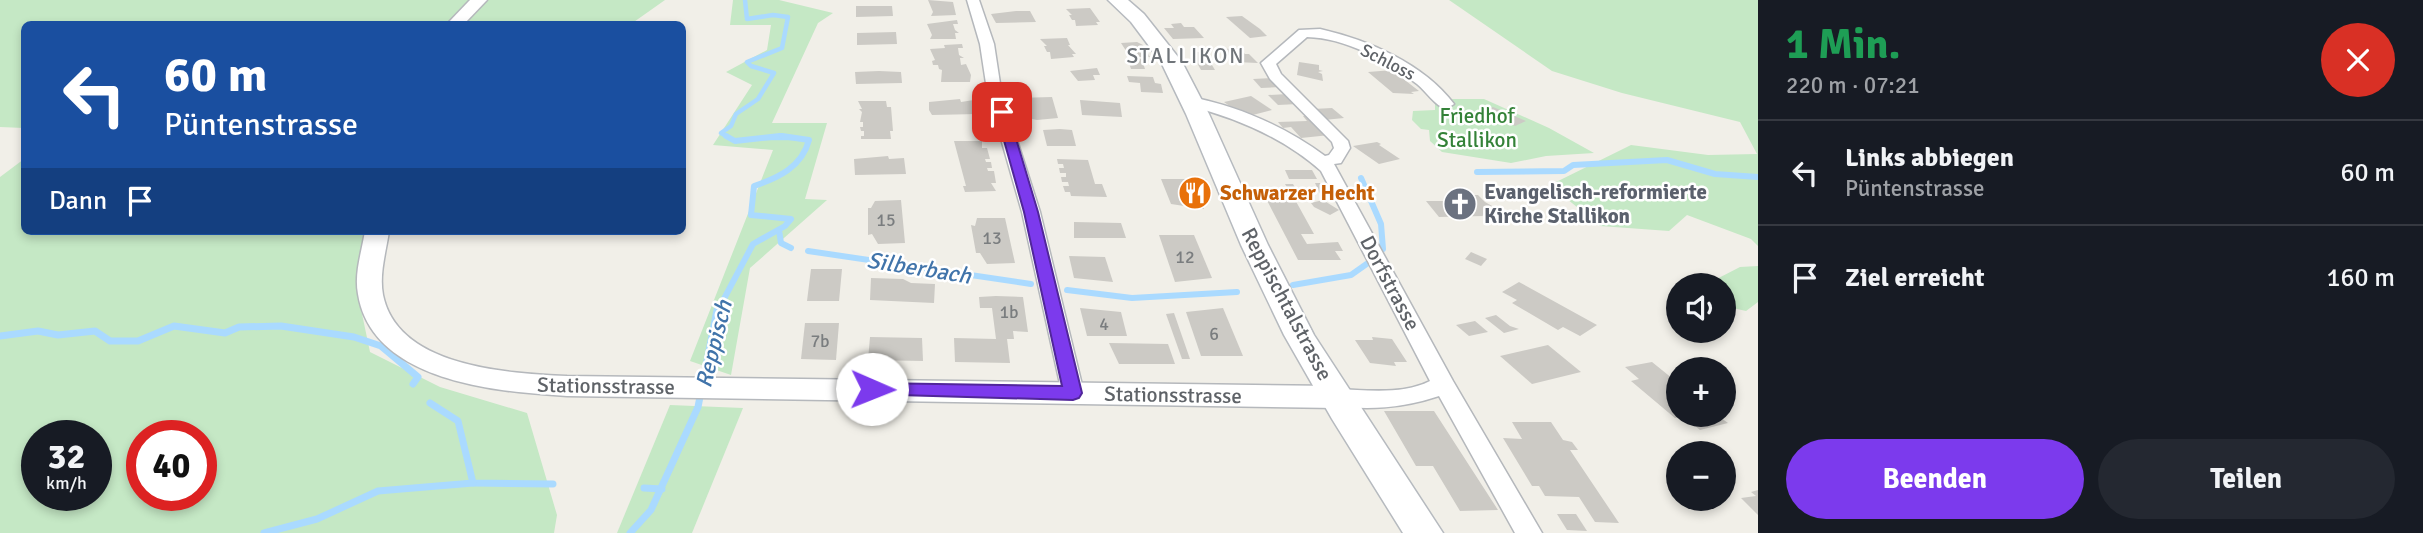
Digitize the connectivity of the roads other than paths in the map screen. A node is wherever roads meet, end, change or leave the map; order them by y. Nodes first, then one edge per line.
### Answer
1 (479, 0) edge
2 (973, 0) edge
3 (1117, 0) edge
4 (458, 21) edge
5 (1191, 103) junction
6 (1446, 104) dead end
7 (1322, 162) junction
8 (376, 235) edge
9 (1443, 384) junction
10 (1073, 393) junction
11 (1335, 397) junction
12 (1424, 533) edge
13 (1529, 533) edge

1 - 4 street
2 - 10 street
3 - 5 main road, Reppischtalstrasse
5 - 7 street, Dorfstrasse
5 - 11 main road, Reppischtalstrasse
6 - 7 street, Schloss
7 - 9 street, Dorfstrasse
8 - 10 street, Stationsstrasse
9 - 11 street, Stationsstrasse
9 - 13 street, Dorfstrasse
10 - 11 street, Stationsstrasse
11 - 12 main road, Reppischtalstrasse

